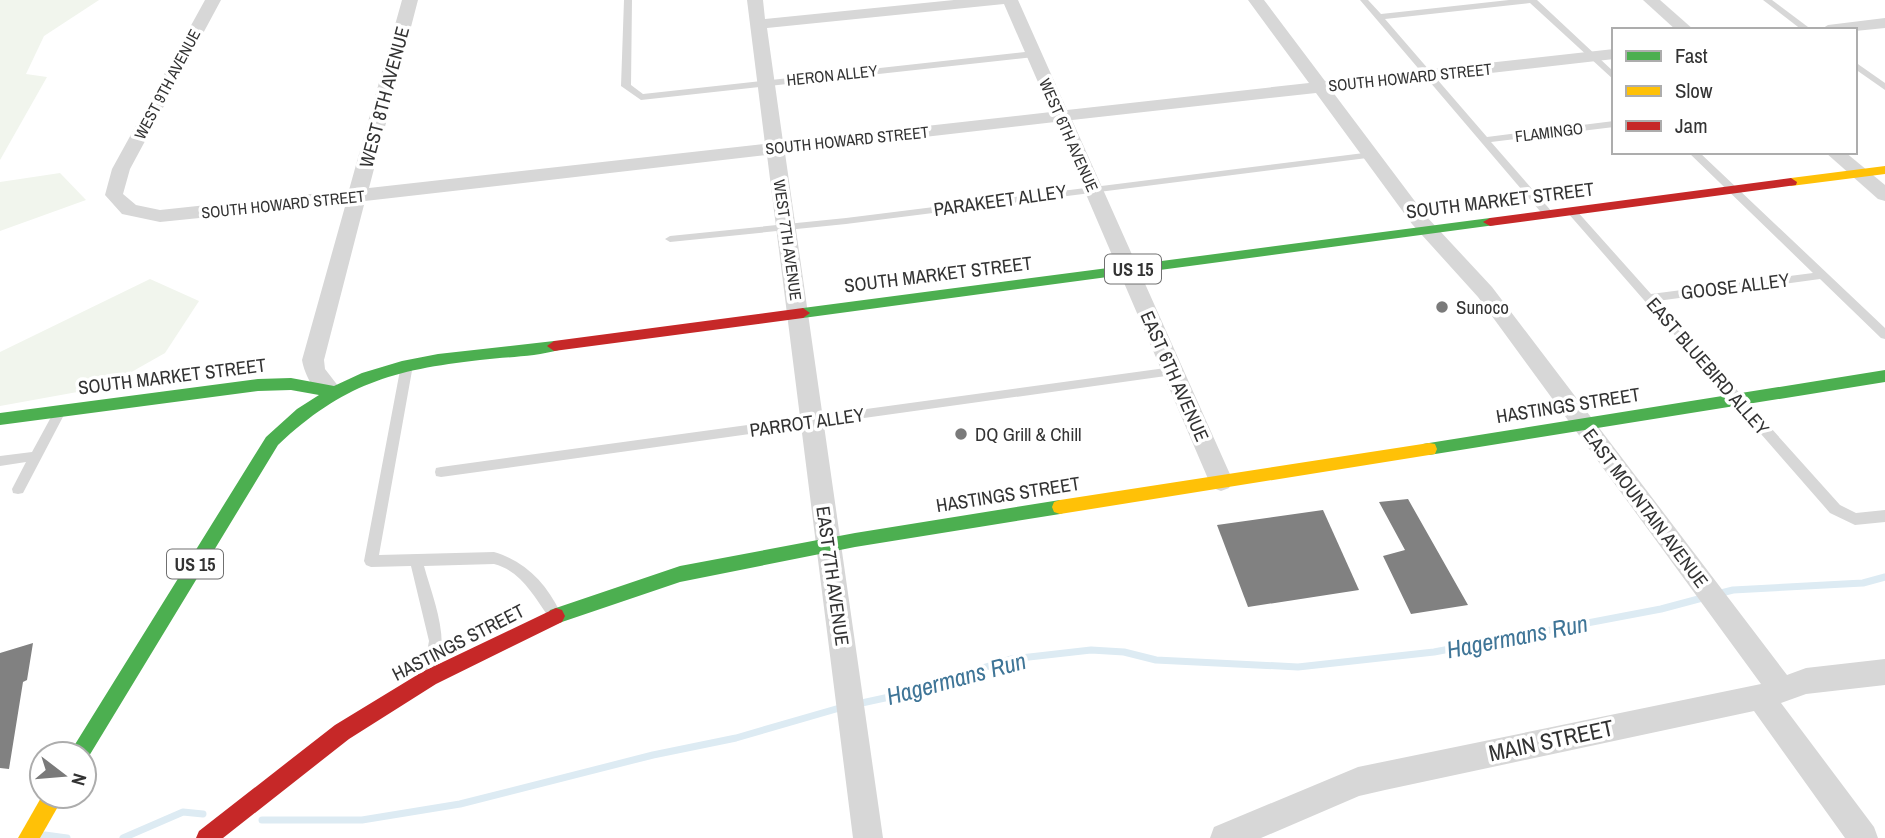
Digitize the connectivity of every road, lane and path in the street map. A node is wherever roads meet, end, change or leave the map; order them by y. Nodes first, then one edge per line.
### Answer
1 (213, 0) edge
2 (410, 0) edge
3 (628, 0) edge
4 (755, 0) edge
5 (1000, 0) edge
6 (1010, 0) edge
7 (1256, 0) edge
8 (1364, 0) edge
9 (1531, 0) edge
10 (1651, 0) edge
11 (1767, 0) edge
12 (1379, 17) junction
13 (1885, 23) edge
14 (758, 24) junction
15 (1684, 28) edge
16 (1805, 28) edge
17 (1844, 28) edge
18 (1034, 54) junction
19 (1612, 54) edge
20 (1592, 56) junction
21 (1857, 66) edge
22 (1612, 75) edge
23 (1429, 76) junction
24 (766, 82) junction
25 (1322, 87) junction
26 (1885, 87) edge
27 (631, 92) joint
28 (1061, 116) junction
29 (1612, 124) edge
30 (1485, 140) junction
31 (776, 149) junction
32 (1695, 154) edge
33 (1836, 154) edge
34 (1372, 155) junction
35 (121, 169) joint
36 (1885, 170) edge
37 (1859, 174) junction
38 (1092, 188) junction
39 (1734, 190) junction
40 (357, 195) junction
41 (1885, 195) edge
42 (1572, 212) junction
43 (1549, 215) junction
44 (787, 229) junction
45 (1429, 230) junction
46 (670, 239) dead end
47 (1128, 270) junction
48 (1823, 275) junction
49 (1648, 298) junction
50 (799, 313) junction
51 (1885, 335) edge
52 (407, 365) junction
53 (1173, 371) junction
54 (1885, 376) edge
55 (331, 391) junction
56 (1738, 400) junction
57 (61, 411) junction
58 (0, 419) edge
59 (813, 421) junction
60 (1583, 424) junction
61 (36, 456) junction
62 (0, 461) edge
63 (441, 472) dead end
64 (1221, 481) junction
65 (18, 489) dead end
66 (1885, 516) edge
67 (829, 544) junction
68 (416, 559) junction
69 (556, 616) junction
70 (1885, 672) edge
71 (429, 678) junction
72 (1771, 694) junction
73 (88, 740) edge
74 (45, 810) edge
75 (212, 833) edge
76 (29, 838) edge
77 (868, 838) edge
78 (1225, 838) edge
79 (1863, 838) edge

1 - 35 street, WEST 9TH AVENUE
2 - 40 street, WEST 8TH AVENUE
3 - 27 lane
4 - 14 street, WEST 7TH AVENUE
5 - 14 street
6 - 18 street, WEST 6TH AVENUE
7 - 25 street
8 - 12 lane
9 - 12 lane
9 - 20 lane
10 - 15 street
11 - 16 lane
12 - 23 lane
13 - 17 street
14 - 24 street, WEST 7TH AVENUE
18 - 24 lane, HERON ALLEY
18 - 28 street, WEST 6TH AVENUE
19 - 20 street, SOUTH HOWARD STREET
20 - 22 lane
20 - 23 street, SOUTH HOWARD STREET
21 - 26 lane
23 - 25 street, SOUTH HOWARD STREET
23 - 30 lane
24 - 27 lane, HERON ALLEY
24 - 31 street, WEST 7TH AVENUE
25 - 28 street, SOUTH HOWARD STREET
25 - 34 street
28 - 31 street, SOUTH HOWARD STREET
28 - 38 street, WEST 6TH AVENUE
29 - 30 lane, FLAMINGO
30 - 43 lane
31 - 40 street, SOUTH HOWARD STREET
31 - 44 street, WEST 7TH AVENUE
32 - 39 lane
33 - 37 street
34 - 38 lane, PARAKEET ALLEY
34 - 45 street
35 - 40 street, SOUTH HOWARD STREET
36 - 37 main road, SOUTH MARKET STREET / US 15
37 - 39 main road, SOUTH MARKET STREET / US 15
37 - 41 street
38 - 44 lane, PARAKEET ALLEY
38 - 47 street, WEST 6TH AVENUE
39 - 42 main road, SOUTH MARKET STREET / US 15
39 - 48 lane
40 - 55 street, WEST 8TH AVENUE
42 - 43 main road, SOUTH MARKET STREET / US 15
42 - 49 lane, EAST BLUEBIRD ALLEY
43 - 45 main road, SOUTH MARKET STREET / US 15
44 - 46 lane, PARAKEET ALLEY
44 - 50 street, WEST 7TH AVENUE
45 - 47 main road, SOUTH MARKET STREET / US 15
45 - 60 street, EAST MOUNTAIN AVENUE
47 - 50 main road, SOUTH MARKET STREET / US 15
47 - 53 street, EAST 6TH AVENUE
48 - 49 lane, GOOSE ALLEY
48 - 51 lane
49 - 56 lane, EAST BLUEBIRD ALLEY
50 - 52 main road, SOUTH MARKET STREET / US 15
50 - 59 street, EAST 7TH AVENUE
52 - 55 main road, SOUTH MARKET STREET / US 15
52 - 68 lane
53 - 59 lane, PARROT ALLEY
53 - 64 street, EAST 6TH AVENUE
54 - 56 main road, HASTINGS STREET
55 - 57 main road, SOUTH MARKET STREET
55 - 73 main road, US 15
56 - 60 main road, HASTINGS STREET
56 - 66 lane, EAST BLUEBIRD ALLEY
57 - 58 main road, SOUTH MARKET STREET
57 - 61 lane
59 - 63 lane, PARROT ALLEY
59 - 67 street, EAST 7TH AVENUE
60 - 64 main road, HASTINGS STREET
60 - 72 street, EAST MOUNTAIN AVENUE
61 - 62 lane
61 - 65 lane
64 - 67 main road, HASTINGS STREET
67 - 69 main road, HASTINGS STREET
67 - 77 street, EAST 7TH AVENUE
68 - 69 lane
68 - 71 lane
69 - 71 main road, HASTINGS STREET
70 - 72 street, MAIN STREET
71 - 75 main road, HASTINGS STREET
72 - 78 street, MAIN STREET
72 - 79 street, EAST MOUNTAIN AVENUE
74 - 76 main road

